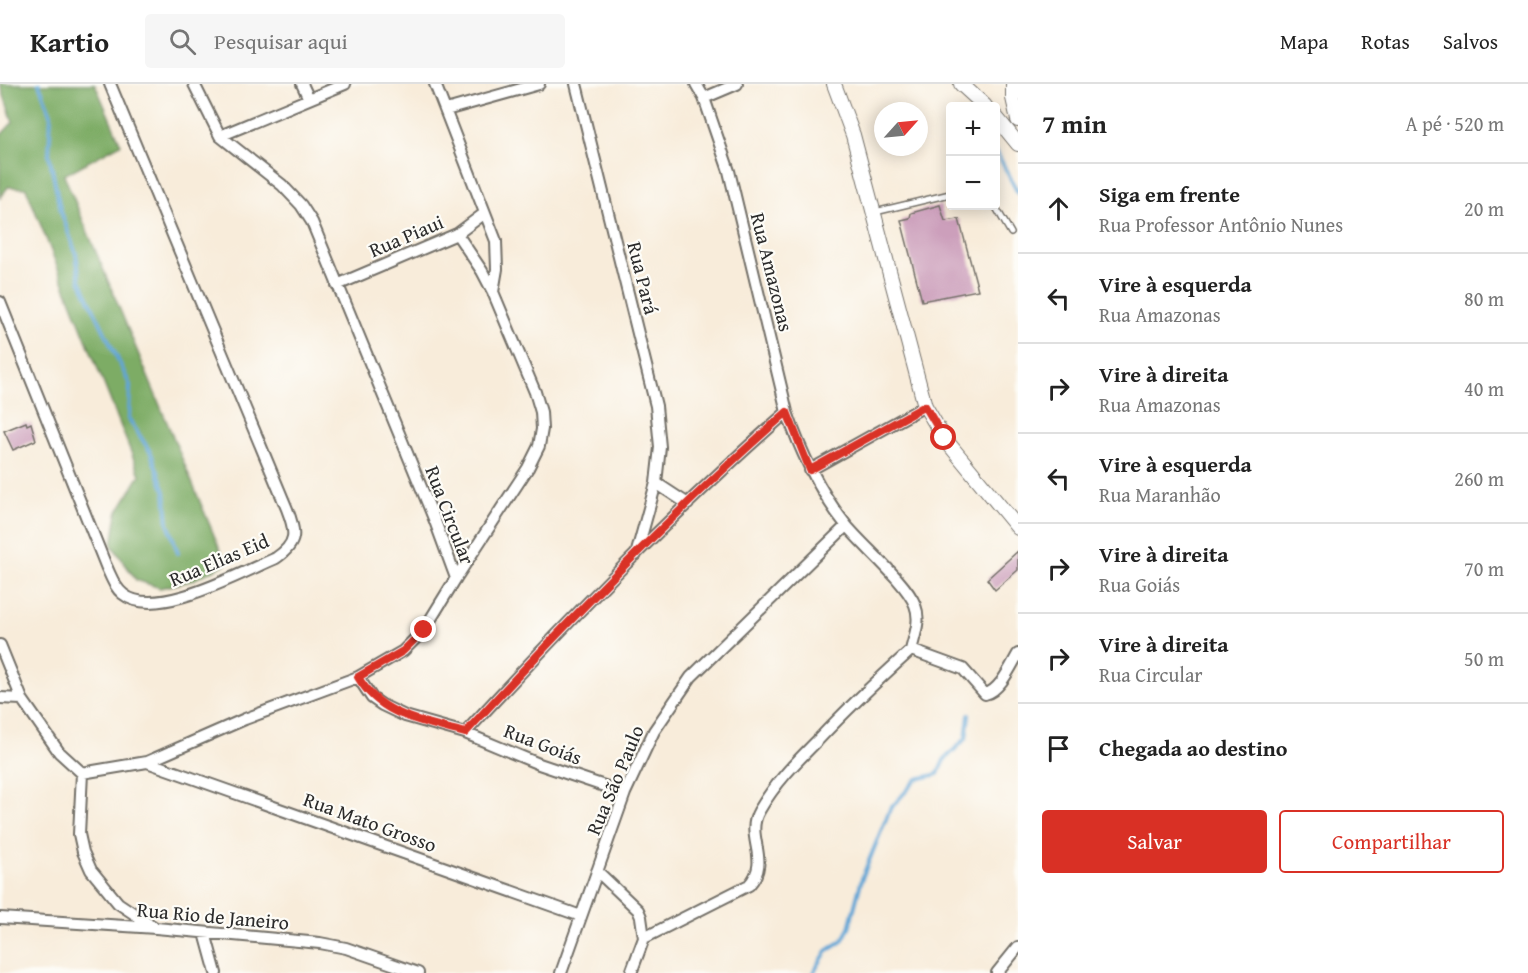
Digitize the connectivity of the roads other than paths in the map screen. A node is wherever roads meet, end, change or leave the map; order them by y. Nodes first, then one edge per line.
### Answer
1 (110, 84) edge
2 (194, 84) edge
3 (302, 84) edge
4 (345, 84) edge
5 (435, 84) edge
6 (539, 84) edge
7 (576, 84) edge
8 (696, 84) edge
9 (737, 84) edge
10 (834, 84) edge
11 (961, 84) edge
12 (1013, 84) edge
13 (704, 98) junction
14 (309, 99) junction
15 (981, 102) edge
16 (446, 110) junction
17 (1018, 120) edge
18 (1000, 122) edge
19 (220, 136) junction
20 (1018, 144) edge
21 (946, 195) edge
22 (997, 210) edge
23 (485, 213) junction
24 (873, 213) junction
25 (1011, 233) dead end
26 (457, 234) junction
27 (337, 285) junction
28 (494, 292) junction
29 (0, 302) edge
30 (925, 406) junction
31 (787, 412) junction
32 (810, 470) junction
33 (656, 483) junction
34 (688, 504) junction
35 (846, 526) junction
36 (1018, 528) edge
37 (636, 555) junction
38 (456, 578) junction
39 (0, 645) edge
40 (911, 650) junction
41 (1018, 654) edge
42 (358, 677) junction
43 (0, 698) edge
44 (22, 699) junction
45 (465, 733) junction
46 (147, 762) junction
47 (82, 773) junction
48 (625, 793) junction
49 (597, 871) junction
50 (581, 916) junction
51 (0, 918) edge
52 (156, 928) junction
53 (205, 933) junction
54 (644, 938) junction
55 (1018, 947) edge
56 (216, 973) edge
57 (418, 973) edge
58 (561, 973) edge
59 (631, 973) edge
60 (997, 973) edge

1 - 29 street, Rua Elias Eid
2 - 19 street, Rua Circular
3 - 14 street
4 - 14 street
5 - 16 street
6 - 16 street
7 - 33 street, Rua Pará
8 - 13 street, Rua Amazonas
9 - 13 street
10 - 24 street
11 - 15 street
12 - 17 street
13 - 31 street, Rua Amazonas
14 - 19 street
16 - 23 street
18 - 20 street
19 - 27 street, Rua Circular
21 - 24 lane
22 - 25 lane
23 - 26 street, Rua Piaui
23 - 28 street
24 - 30 street
26 - 27 street, Rua Piaui
26 - 28 street
27 - 38 street, Rua Circular
28 - 38 street
30 - 32 street
30 - 36 street
31 - 32 street, Rua Amazonas
31 - 34 street
32 - 35 street, Rua Amazonas
33 - 34 street
33 - 37 street, Rua Pará
34 - 37 street
35 - 40 street, Rua Amazonas
35 - 48 street, Rua São Paulo
37 - 45 street
38 - 42 street, Rua Circular
39 - 44 street
40 - 41 street
40 - 54 street
42 - 45 street, Rua Goiás
42 - 46 street, Rua Circular
43 - 44 street
44 - 47 street
45 - 48 street, Rua Goiás
46 - 47 street, Rua Circular
46 - 50 street, Rua Mato Grosso
47 - 52 street
48 - 49 street, Rua São Paulo
49 - 50 street, Rua São Paulo
49 - 54 street
50 - 58 street, Rua São Paulo
51 - 52 street, Rua Rio de Janeiro
52 - 53 street, Rua Rio de Janeiro
53 - 56 street
53 - 57 street, Rua Rio de Janeiro
54 - 59 street
55 - 60 street

